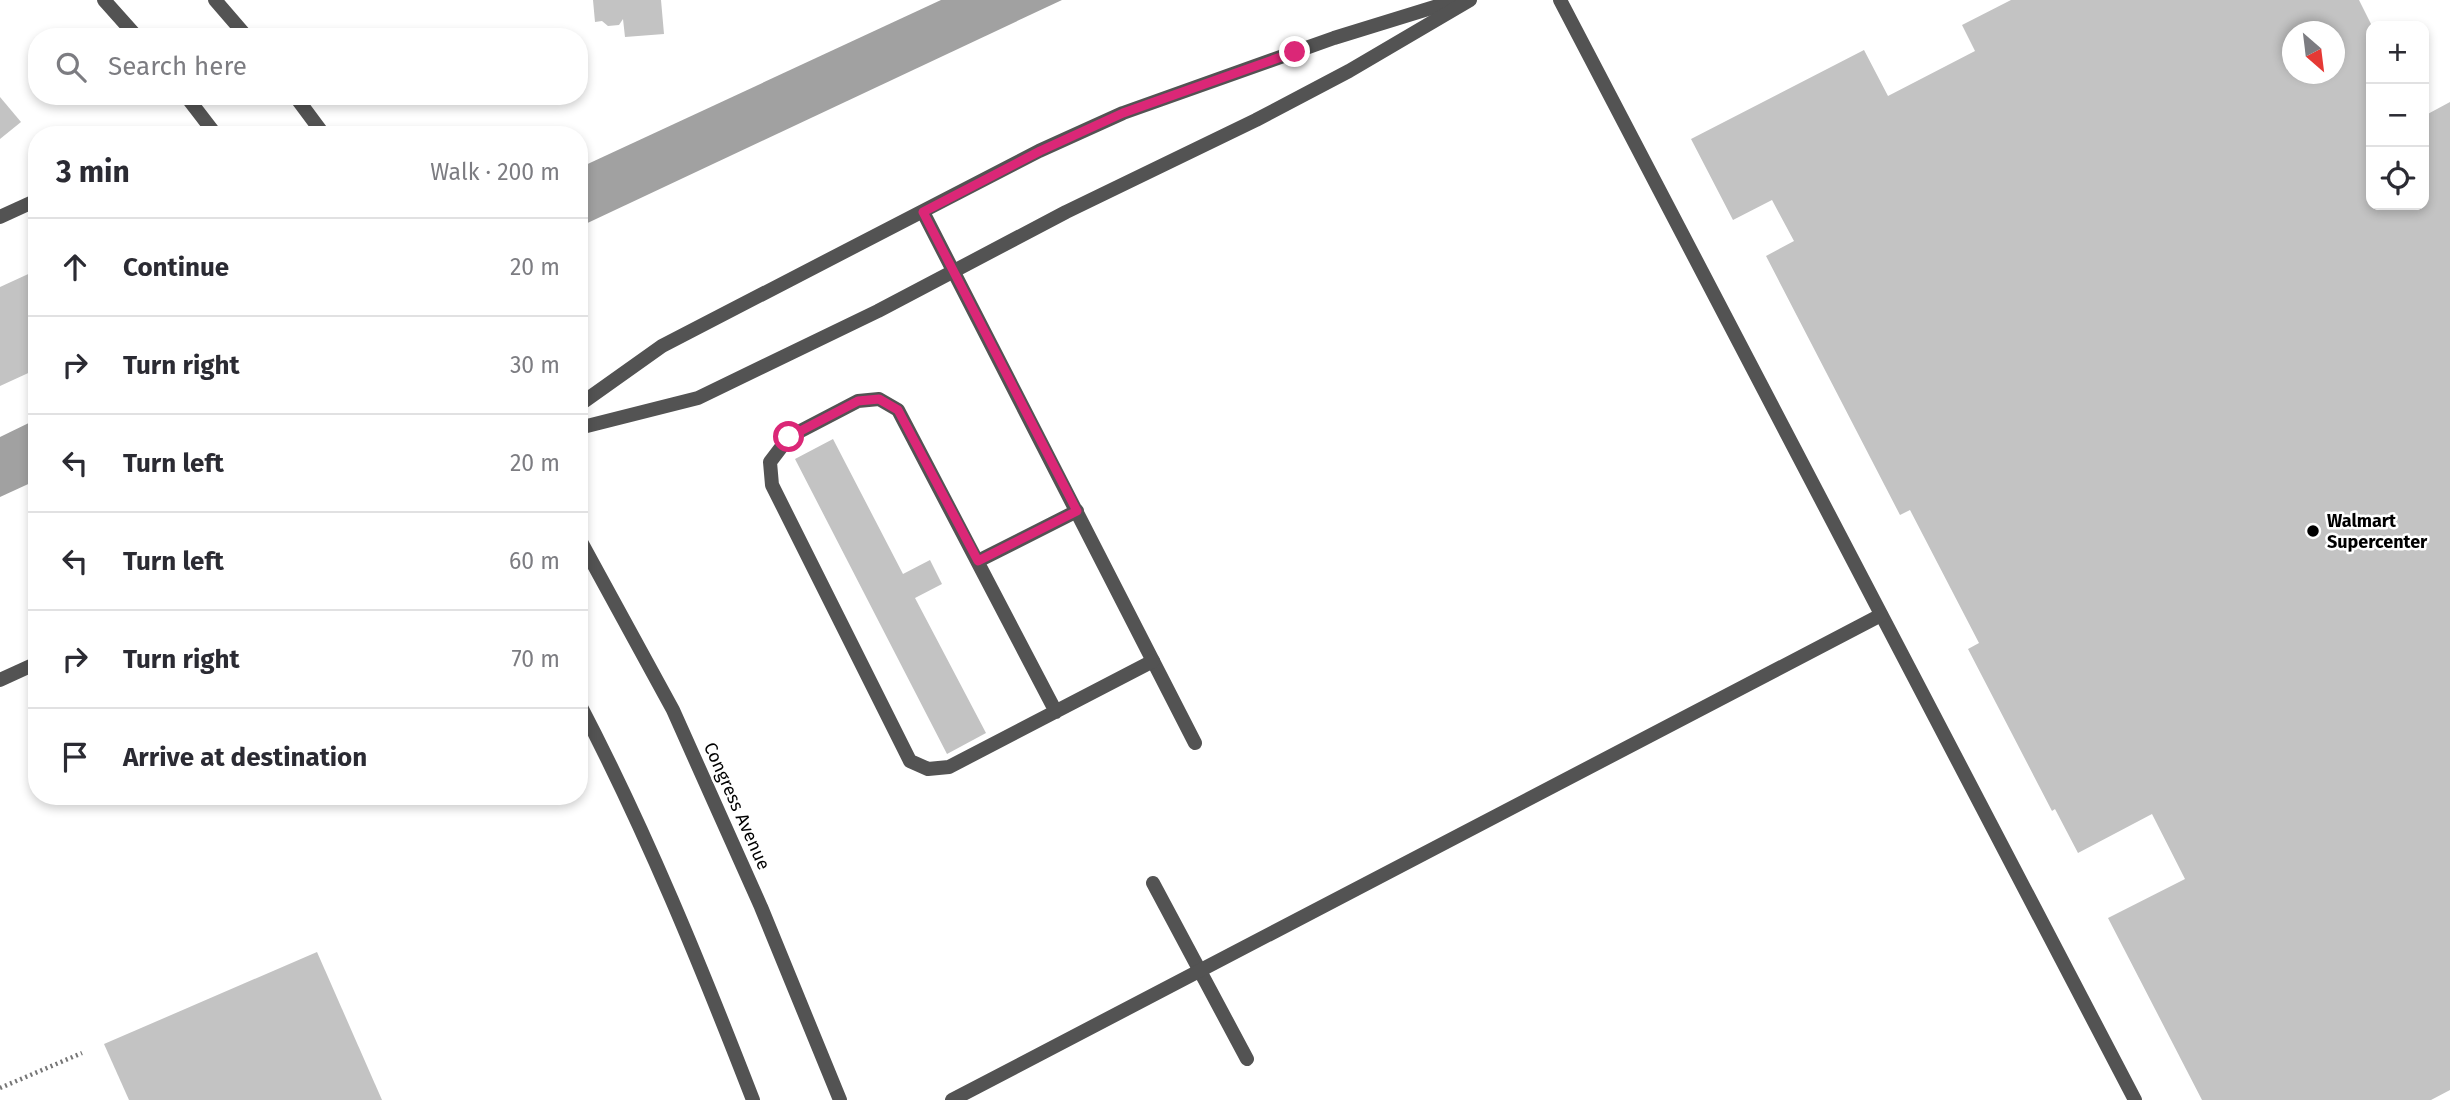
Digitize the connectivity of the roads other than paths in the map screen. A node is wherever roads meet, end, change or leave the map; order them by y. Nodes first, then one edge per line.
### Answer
1 (104, 0) edge
2 (215, 0) edge
3 (1457, 0) edge
4 (1470, 0) edge
5 (1560, 0) edge
6 (128, 28) edge
7 (239, 28) edge
8 (193, 105) edge
9 (302, 105) edge
10 (209, 126) edge
11 (317, 126) edge
12 (28, 204) edge
13 (923, 212) junction
14 (0, 217) edge
15 (954, 271) junction
16 (588, 399) edge
17 (588, 426) edge
18 (1077, 511) junction
19 (588, 554) edge
20 (978, 561) junction
21 (1881, 615) junction
22 (1153, 661) junction
23 (28, 667) edge
24 (0, 680) edge
25 (1056, 712) junction
26 (588, 720) edge
27 (1195, 743) dead end
28 (1153, 883) dead end
29 (1200, 971) junction
30 (1247, 1059) dead end
31 (753, 1100) edge
32 (840, 1100) edge
33 (952, 1100) edge
34 (2135, 1100) edge

1 - 6 street
2 - 7 street
3 - 13 street
4 - 15 street
5 - 21 street
8 - 10 street
9 - 11 street
12 - 14 street
13 - 15 street
13 - 16 street
15 - 17 street
15 - 18 street
18 - 20 street
18 - 22 street
19 - 32 street, Congress Avenue
20 - 25 street
20 - 25 street
21 - 29 street
21 - 34 street
22 - 25 street
22 - 27 street
23 - 24 street
26 - 31 street
28 - 29 street
29 - 30 street
29 - 33 street

